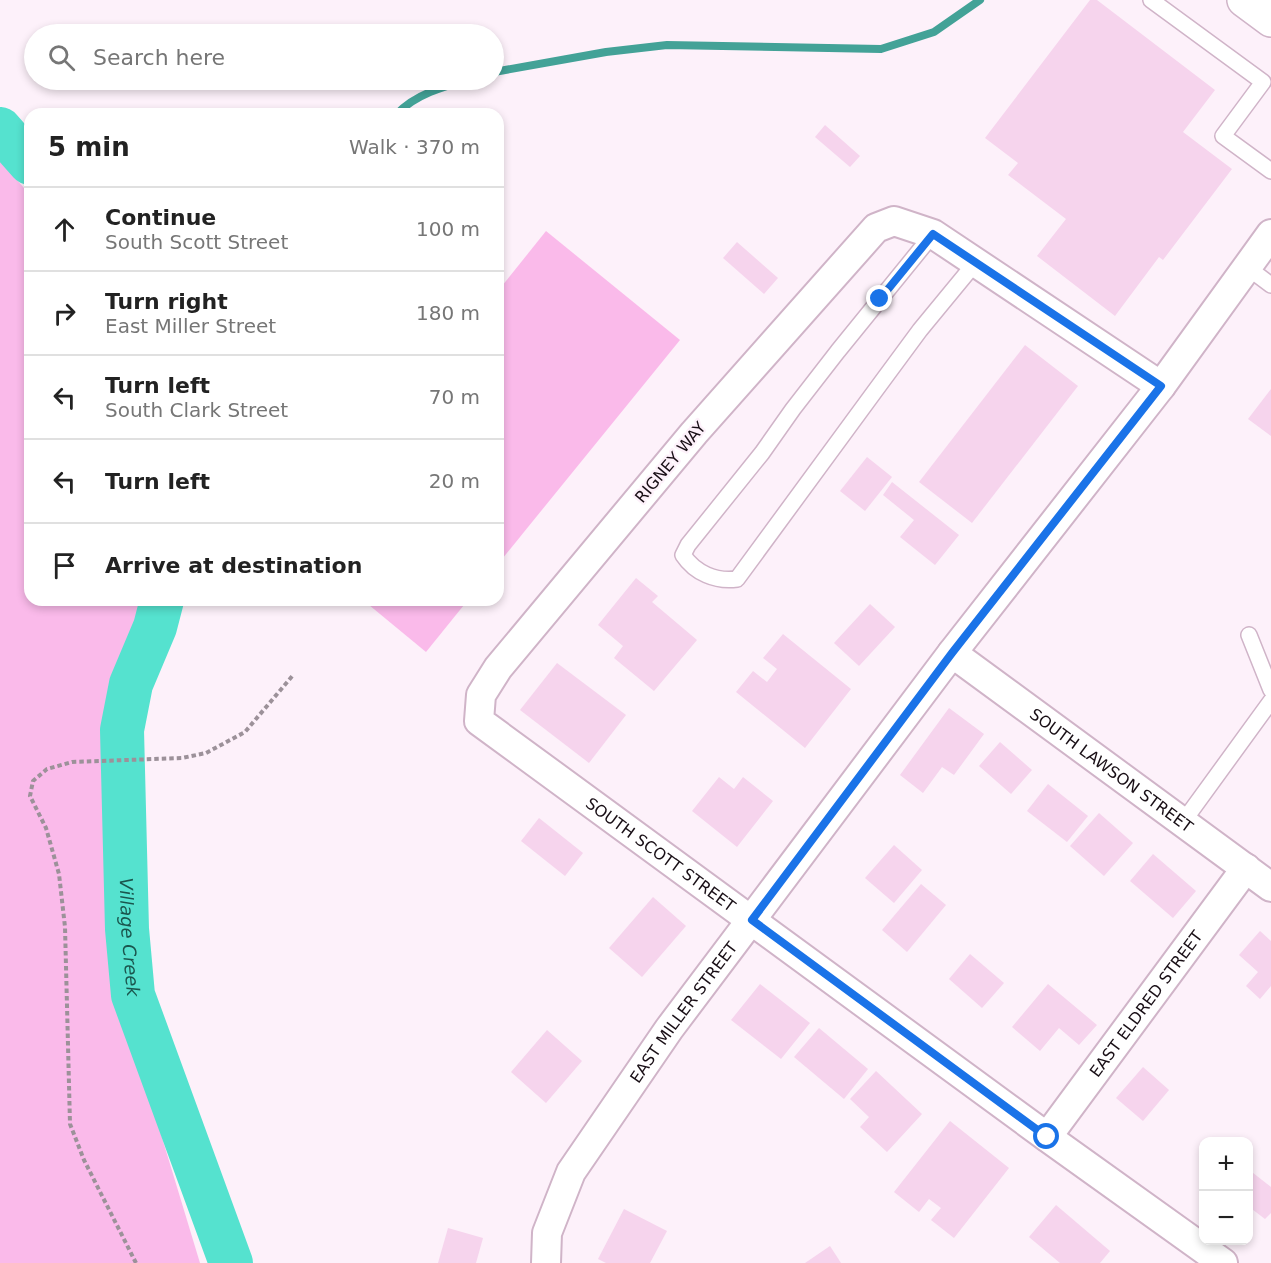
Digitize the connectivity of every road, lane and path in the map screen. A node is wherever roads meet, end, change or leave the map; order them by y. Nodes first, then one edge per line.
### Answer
1 (1151, 0) edge
2 (1244, 0) edge
3 (1271, 20) edge
4 (1267, 76) edge
5 (1271, 171) edge
6 (933, 234) junction
7 (1271, 234) edge
8 (976, 262) junction
9 (1247, 267) junction
10 (1271, 285) edge
11 (1161, 386) junction
12 (1249, 635) dead end
13 (952, 653) junction
14 (294, 674) dead end
15 (1271, 690) edge
16 (1271, 701) edge
17 (479, 721) joint
18 (1183, 822) junction
19 (1246, 868) junction
20 (1271, 887) edge
21 (752, 920) junction
22 (1047, 1137) junction
23 (136, 1263) edge
24 (546, 1263) edge
25 (1223, 1263) edge

1 - 4 lane
2 - 3 street
4 - 5 lane
6 - 8 street
6 - 8 lane
6 - 17 street, RIGNEY WAY
7 - 9 street, EAST MILLER STREET
8 - 11 street
9 - 10 lane
9 - 11 street, EAST MILLER STREET
11 - 13 street, EAST MILLER STREET
12 - 15 lane
13 - 18 street, SOUTH LAWSON STREET
13 - 21 street, EAST MILLER STREET
14 - 23 path
16 - 18 lane
17 - 21 street, SOUTH SCOTT STREET
18 - 19 street, SOUTH LAWSON STREET
19 - 20 street, SOUTH LAWSON STREET
19 - 22 street, EAST ELDRED STREET
21 - 22 street, SOUTH SCOTT STREET
21 - 24 street, EAST MILLER STREET
22 - 25 street, SOUTH SCOTT STREET

